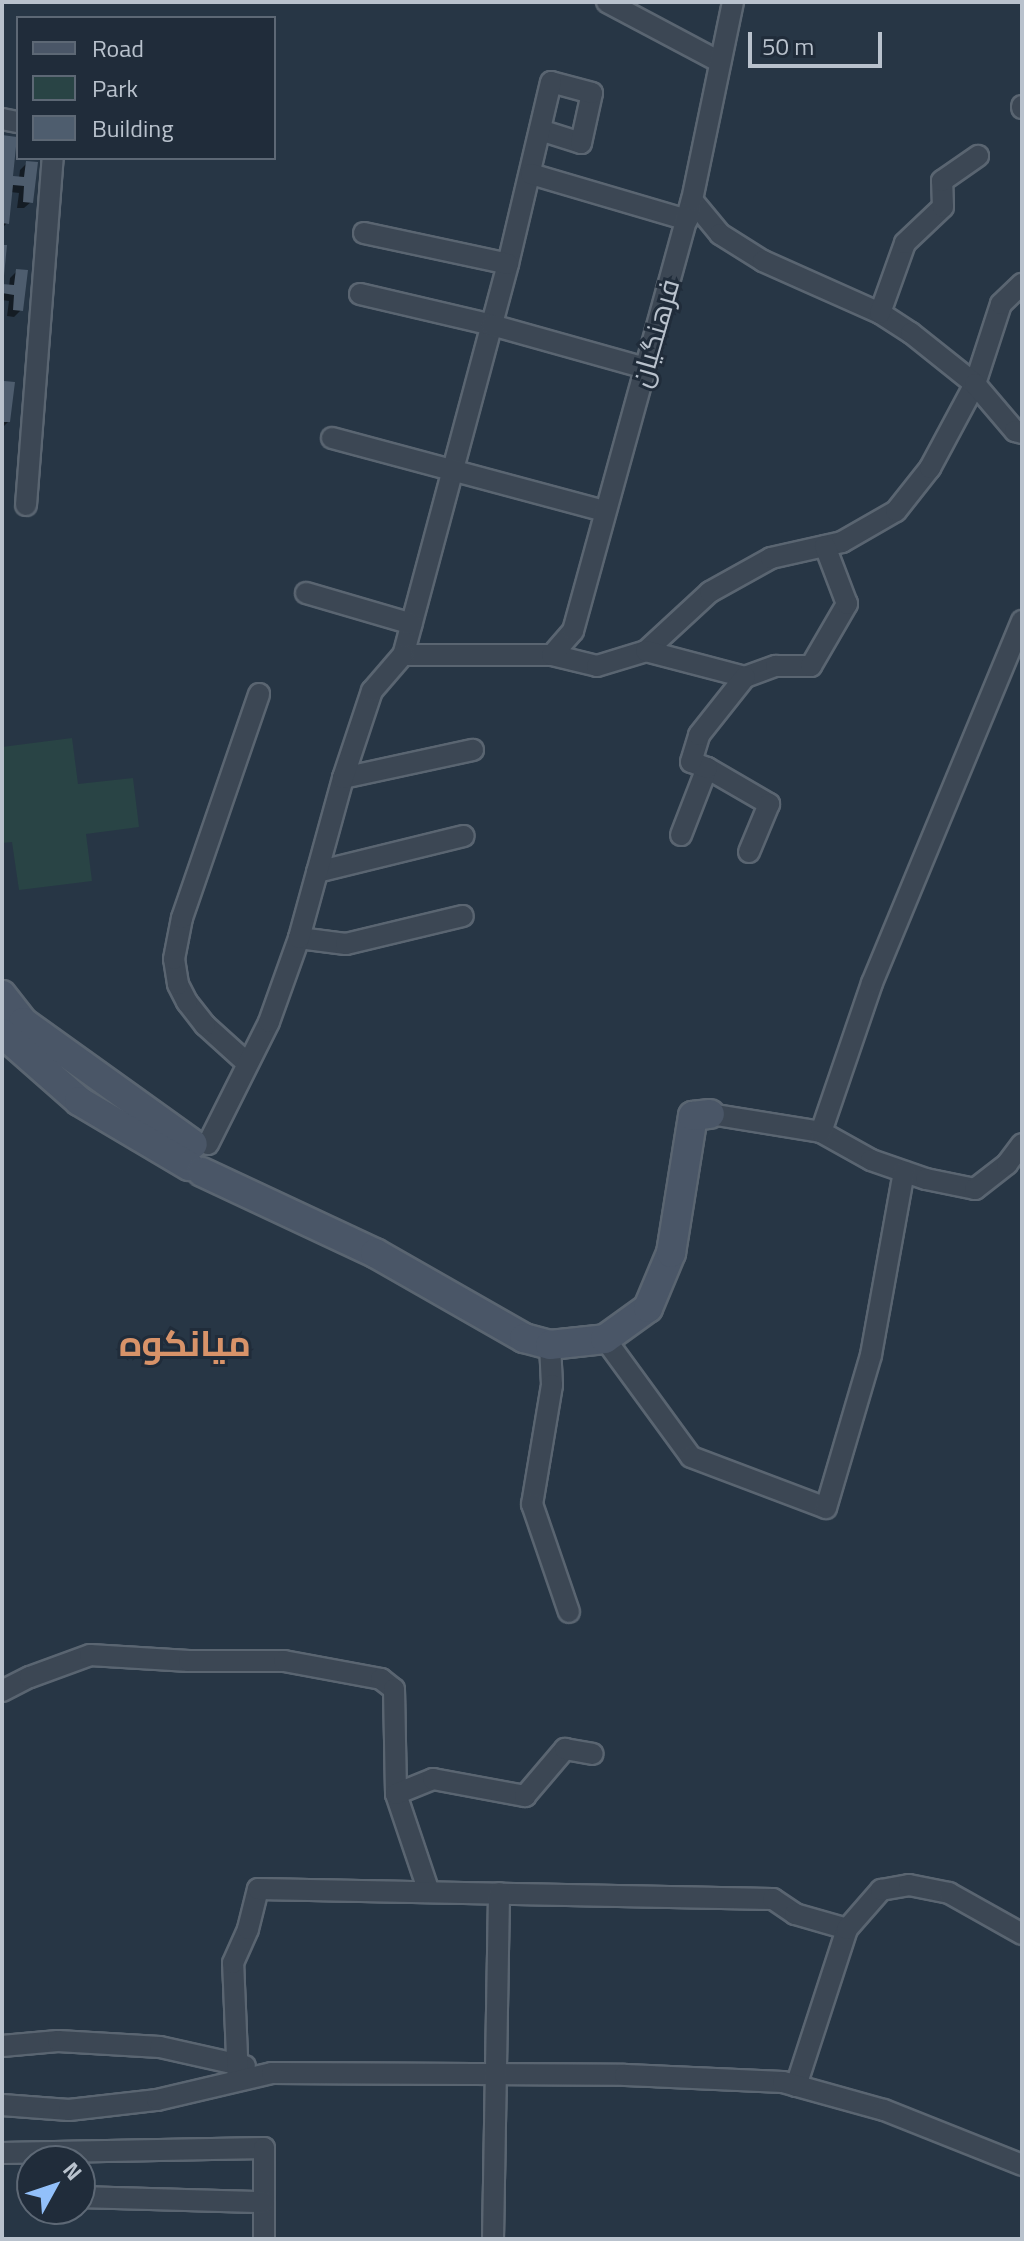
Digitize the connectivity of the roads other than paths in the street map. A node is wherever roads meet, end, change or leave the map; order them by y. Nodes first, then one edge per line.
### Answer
1 (607, 2) edge
2 (733, 2) edge
3 (720, 62) junction
4 (540, 130) dead end
5 (978, 156) dead end
6 (53, 160) edge
7 (531, 174) junction
8 (692, 200) junction
9 (687, 220) junction
10 (364, 233) dead end
11 (508, 264) junction
12 (1022, 284) edge
13 (360, 294) dead end
14 (880, 313) junction
15 (492, 325) junction
16 (645, 368) junction
17 (975, 384) junction
18 (1022, 433) edge
19 (332, 438) dead end
20 (451, 471) junction
21 (26, 505) dead end
22 (604, 511) junction
23 (825, 546) junction
24 (306, 593) dead end
25 (1022, 621) edge
26 (412, 624) junction
27 (646, 651) junction
28 (403, 655) junction
29 (552, 655) junction
30 (745, 677) junction
31 (259, 694) dead end
32 (473, 750) dead end
33 (707, 768) junction
34 (343, 778) junction
35 (681, 835) dead end
36 (464, 836) dead end
37 (749, 852) dead end
38 (317, 872) junction
39 (463, 916) dead end
40 (299, 938) junction
41 (2, 995) edge
42 (2, 1033) edge
43 (247, 1063) junction
44 (710, 1114) joint
45 (821, 1132) junction
46 (1022, 1144) edge
47 (201, 1156) junction
48 (904, 1172) junction
49 (605, 1339) junction
50 (550, 1345) junction
51 (569, 1612) dead end
52 (2, 1691) edge
53 (593, 1754) dead end
54 (396, 1794) junction
55 (429, 1892) junction
56 (499, 1893) junction
57 (847, 1929) junction
58 (1022, 1934) edge
59 (4, 2044) edge
60 (237, 2072) junction
61 (495, 2074) junction
62 (796, 2086) junction
63 (2, 2105) edge
64 (2, 2153) edge
65 (1022, 2165) edge
66 (96, 2197) edge
67 (264, 2202) junction
68 (264, 2239) edge
69 (493, 2239) edge

1 - 3 street
2 - 3 street, فرهنگیان
3 - 8 street, فرهنگیان
4 - 7 street
5 - 14 street
6 - 21 street
7 - 9 street
7 - 11 street
8 - 9 street, فرهنگیان
8 - 14 street
9 - 16 street, فرهنگیان
10 - 11 street
11 - 15 street
12 - 17 street
13 - 15 street
14 - 17 street
15 - 16 street
15 - 20 street
16 - 22 street, فرهنگیان
17 - 18 street
17 - 23 street
19 - 20 street
20 - 22 street
20 - 26 street
22 - 29 street, فرهنگیان
23 - 27 street
23 - 30 street
24 - 26 street
25 - 45 street
26 - 28 street
27 - 29 street
27 - 30 street
28 - 29 street
28 - 34 street
30 - 33 street
31 - 43 street
32 - 34 street
33 - 35 street
33 - 37 street
34 - 38 street
36 - 38 street
38 - 40 street
39 - 40 street
40 - 43 street
41 - 47 main road
42 - 47 main road
43 - 47 street
44 - 45 street
44 - 49 main road
45 - 48 street
46 - 48 street
47 - 50 main road
48 - 49 street
49 - 50 main road
50 - 51 street
52 - 54 street
53 - 54 street
54 - 55 street
55 - 56 street
55 - 60 street
56 - 57 street
56 - 61 street
57 - 58 street
57 - 62 street
59 - 60 street
60 - 61 street
60 - 63 street
61 - 62 street
61 - 69 street
62 - 65 street
64 - 67 street
66 - 67 street
67 - 68 street

